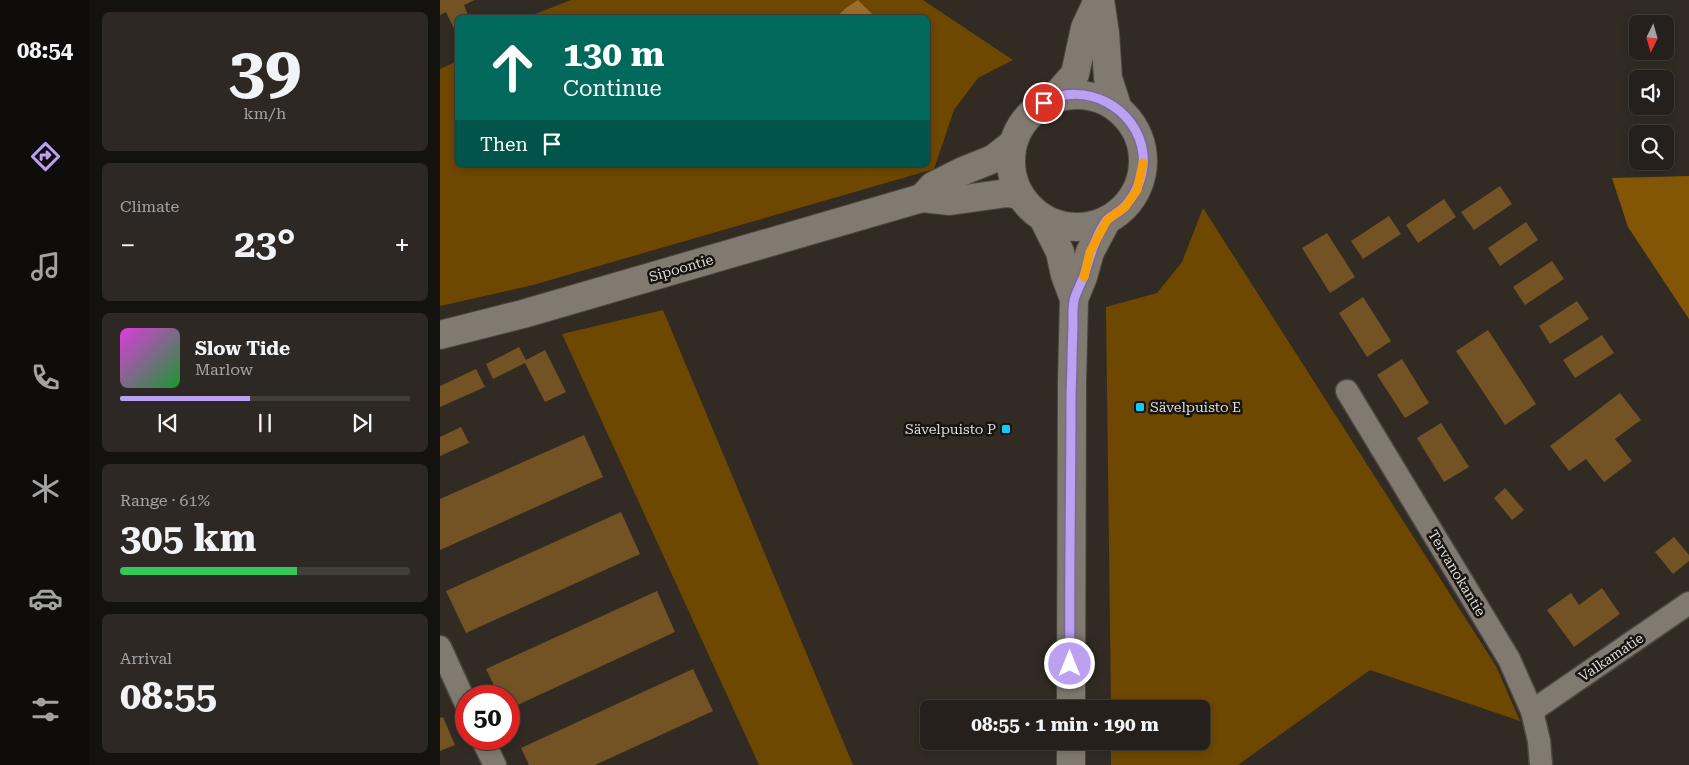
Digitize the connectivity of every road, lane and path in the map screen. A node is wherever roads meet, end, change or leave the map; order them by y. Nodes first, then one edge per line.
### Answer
1 (1099, 0) edge
2 (1054, 98) junction
3 (1118, 108) junction
4 (1011, 145) junction
5 (1020, 195) junction
6 (922, 198) junction
7 (1044, 220) junction
8 (1107, 220) junction
9 (1074, 299) junction
10 (440, 335) edge
11 (1347, 391) dead end
12 (1689, 603) edge
13 (440, 647) edge
14 (457, 685) edge
15 (1071, 700) edge
16 (1532, 711) junction
17 (486, 750) edge
18 (1071, 750) edge
19 (491, 764) edge
20 (1071, 765) edge
21 (1541, 765) edge

1 - 2 main road
1 - 3 main road
2 - 3 main road
2 - 4 main road
3 - 8 main road
4 - 5 main road
4 - 6 main road, Sipoontie
5 - 6 main road, Sipoontie
5 - 7 main road
6 - 10 main road, Sipoontie
7 - 8 main road
7 - 9 main road
8 - 9 main road
9 - 15 main road
11 - 16 street, Tervanokantie
12 - 16 street, Valkamatie
13 - 14 street
16 - 21 street, Tervanokantie
17 - 19 street
18 - 20 main road

